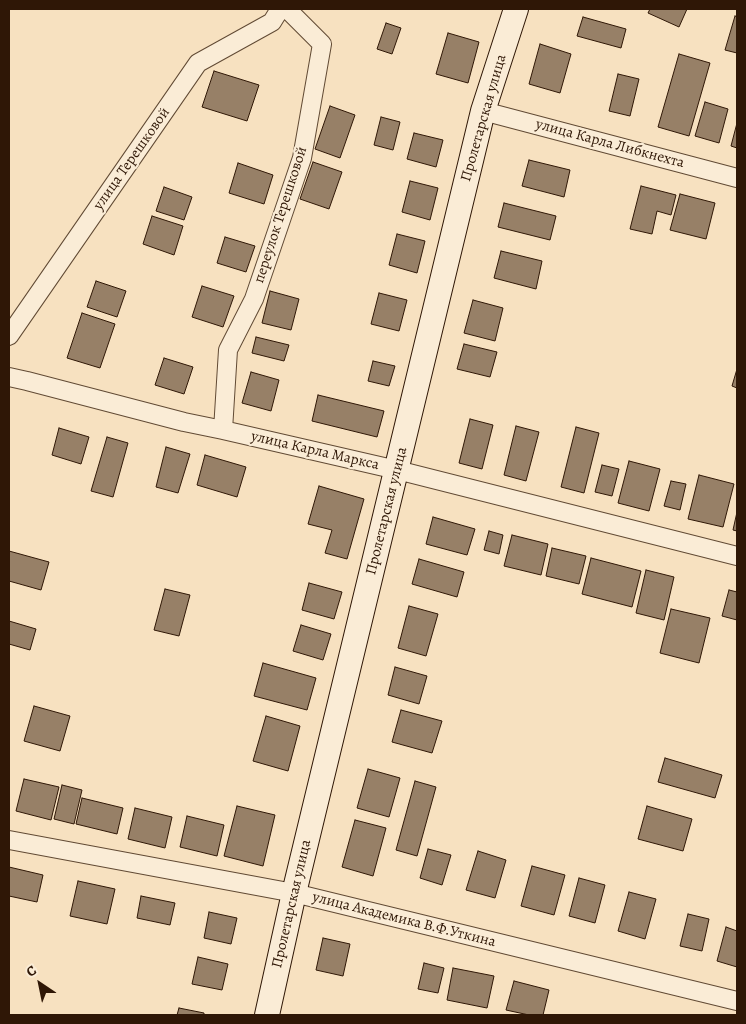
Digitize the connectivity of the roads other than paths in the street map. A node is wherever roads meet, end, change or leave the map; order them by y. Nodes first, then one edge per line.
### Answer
1 (280, 9) edge
2 (287, 9) edge
3 (516, 9) edge
4 (483, 111) junction
5 (737, 178) edge
6 (9, 336) edge
7 (9, 378) edge
8 (223, 430) junction
9 (397, 470) junction
10 (737, 556) edge
11 (9, 840) edge
12 (294, 893) junction
13 (737, 1001) edge
14 (267, 1015) edge

1 - 6 street, улица Терешковой
2 - 8 street, переулок Терешковой
3 - 4 main road, Пролетарская улица
4 - 5 street, улица Карла Либкнехта
4 - 9 main road, Пролетарская улица
7 - 8 street, улица Карла Маркса
8 - 9 street, улица Карла Маркса
9 - 10 street, улица Карла Маркса
9 - 12 main road, Пролетарская улица
11 - 12 street, улица Академика В.Ф.Уткина
12 - 13 street, улица Академика В.Ф.Уткина
12 - 14 main road, Пролетарская улица

